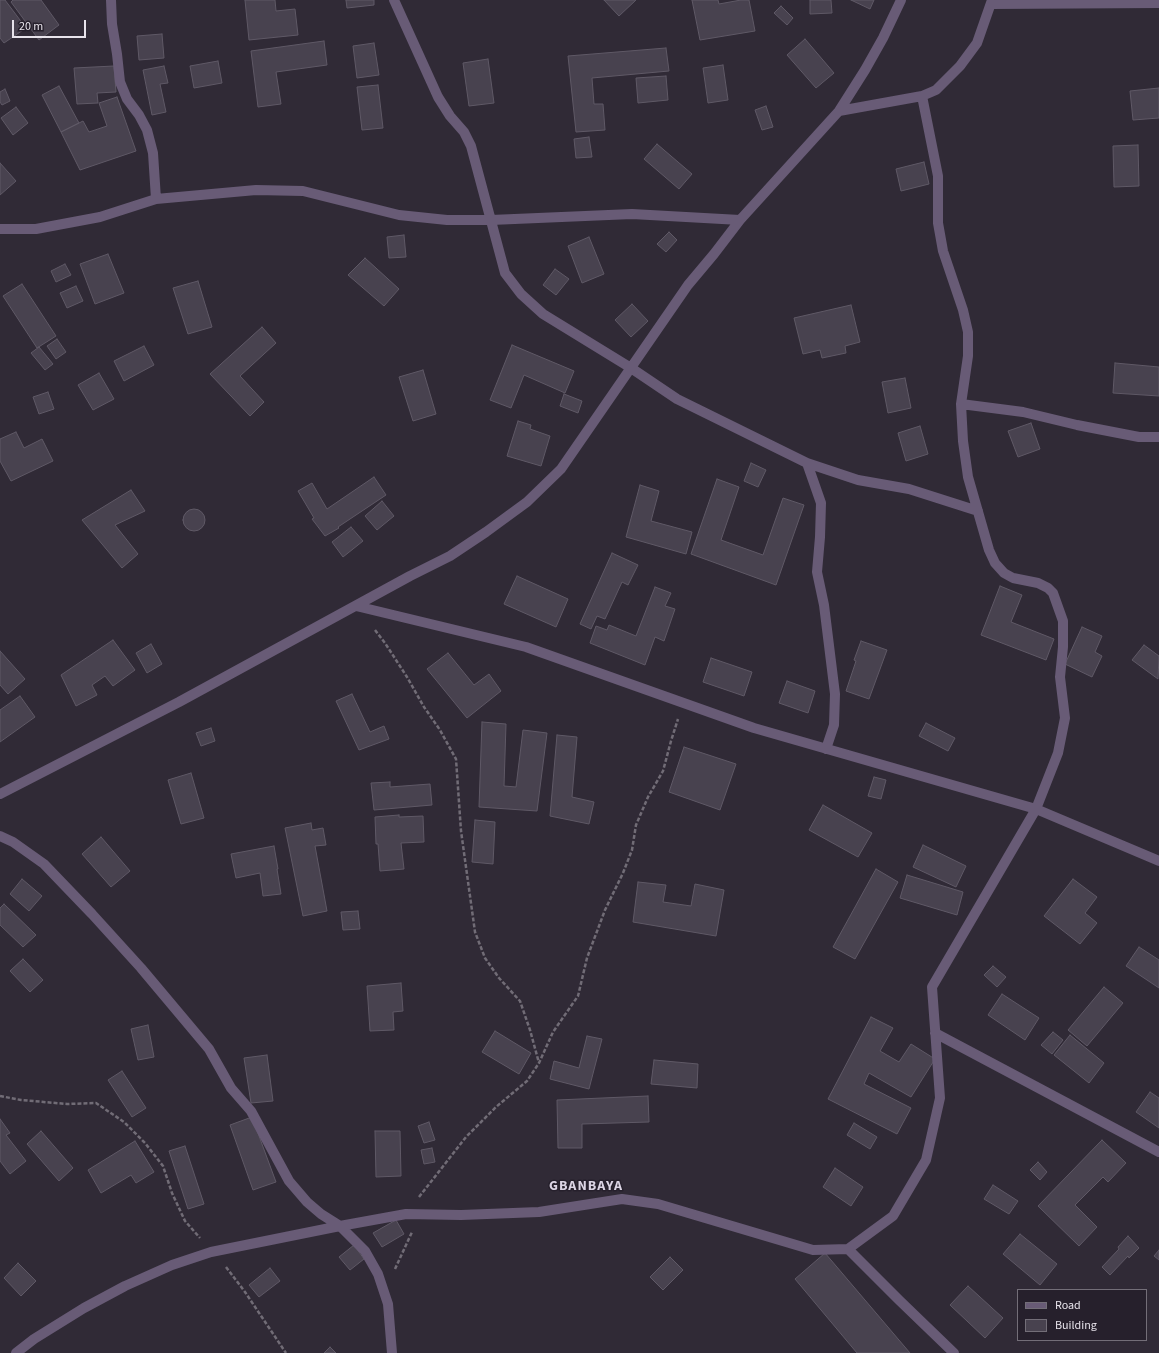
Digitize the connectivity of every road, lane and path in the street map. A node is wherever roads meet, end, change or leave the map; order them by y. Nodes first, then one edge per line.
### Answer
1 (111, 0) edge
2 (394, 0) edge
3 (901, 0) edge
4 (991, 2) edge
5 (1158, 2) edge
6 (922, 96) junction
7 (839, 111) junction
8 (156, 199) junction
9 (491, 220) junction
10 (740, 220) junction
11 (0, 229) edge
12 (631, 368) junction
13 (961, 404) junction
14 (1159, 437) edge
15 (807, 463) junction
16 (978, 511) junction
17 (356, 606) junction
18 (684, 703) junction
19 (826, 749) junction
20 (0, 794) edge
21 (1036, 809) junction
22 (0, 836) edge
23 (1159, 861) edge
24 (935, 1033) junction
25 (539, 1063) junction
26 (0, 1096) edge
27 (1159, 1152) edge
28 (406, 1214) junction
29 (340, 1226) junction
30 (848, 1249) junction
31 (211, 1252) junction
32 (388, 1304) junction
33 (16, 1353) edge
34 (286, 1353) edge
35 (392, 1353) edge
36 (954, 1353) edge

1 - 8 street
2 - 9 street
3 - 7 street
4 - 5 street
4 - 6 street
6 - 7 street
6 - 13 street
7 - 10 street
8 - 9 street
8 - 11 street
9 - 10 street
9 - 12 street
10 - 12 street
12 - 15 street
12 - 17 street
13 - 14 street
13 - 16 street
15 - 16 street
15 - 19 street
16 - 21 street
17 - 18 street
17 - 20 street
17 - 25 path
18 - 19 street
18 - 25 path
19 - 21 street
21 - 23 street
21 - 24 street
22 - 29 street
24 - 27 street
24 - 30 street
25 - 28 path
26 - 31 path
28 - 29 street
28 - 30 street
28 - 32 path
29 - 31 street
29 - 32 street
30 - 36 street
31 - 33 street
31 - 34 path
32 - 35 street

